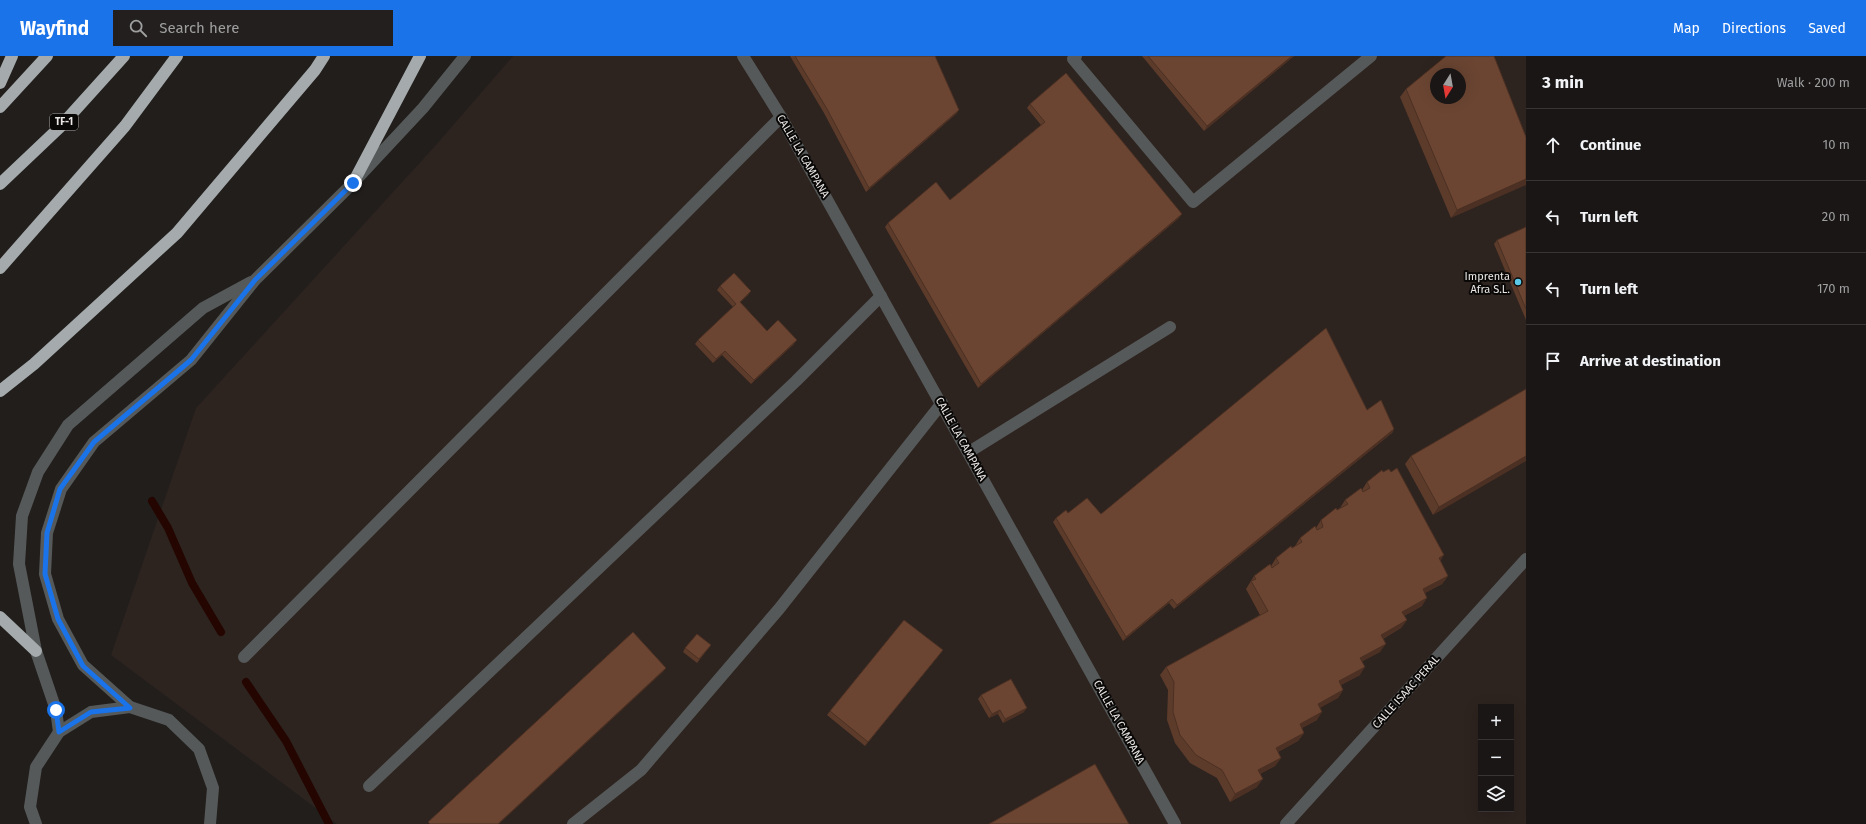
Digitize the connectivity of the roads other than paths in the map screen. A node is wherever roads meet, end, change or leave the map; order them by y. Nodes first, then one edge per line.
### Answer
1 (12, 56) edge
2 (47, 56) edge
3 (124, 56) edge
4 (177, 56) edge
5 (324, 56) edge
6 (420, 56) edge
7 (465, 56) edge
8 (743, 56) edge
9 (1076, 56) edge
10 (1371, 56) edge
11 (0, 83) edge
12 (0, 107) edge
13 (781, 118) junction
14 (353, 183) junction
15 (0, 184) edge
16 (0, 268) edge
17 (255, 280) junction
18 (881, 296) junction
19 (1170, 327) dead end
20 (0, 391) edge
21 (942, 403) junction
22 (969, 452) junction
23 (1526, 559) edge
24 (0, 617) edge
25 (36, 651) junction
26 (244, 657) dead end
27 (130, 708) junction
28 (59, 732) junction
29 (369, 786) dead end
30 (36, 824) edge
31 (210, 824) edge
32 (573, 824) edge
33 (1175, 824) edge
34 (1286, 824) edge

1 - 11 highway
2 - 12 highway
3 - 15 highway, TF-1
4 - 16 highway
5 - 20 highway
6 - 14 highway
7 - 14 street
8 - 13 street, CALLE LA CAMPANA
9 - 10 street
13 - 18 street, CALLE LA CAMPANA
13 - 26 street
14 - 17 street
17 - 25 street
17 - 27 street
18 - 21 street, CALLE LA CAMPANA
18 - 29 street
19 - 22 street
21 - 22 street, CALLE LA CAMPANA
21 - 32 street
22 - 33 street, CALLE LA CAMPANA
23 - 34 street, CALLE ISAAC PERAL
24 - 25 highway
25 - 28 street
27 - 28 street
27 - 31 street
28 - 30 street

